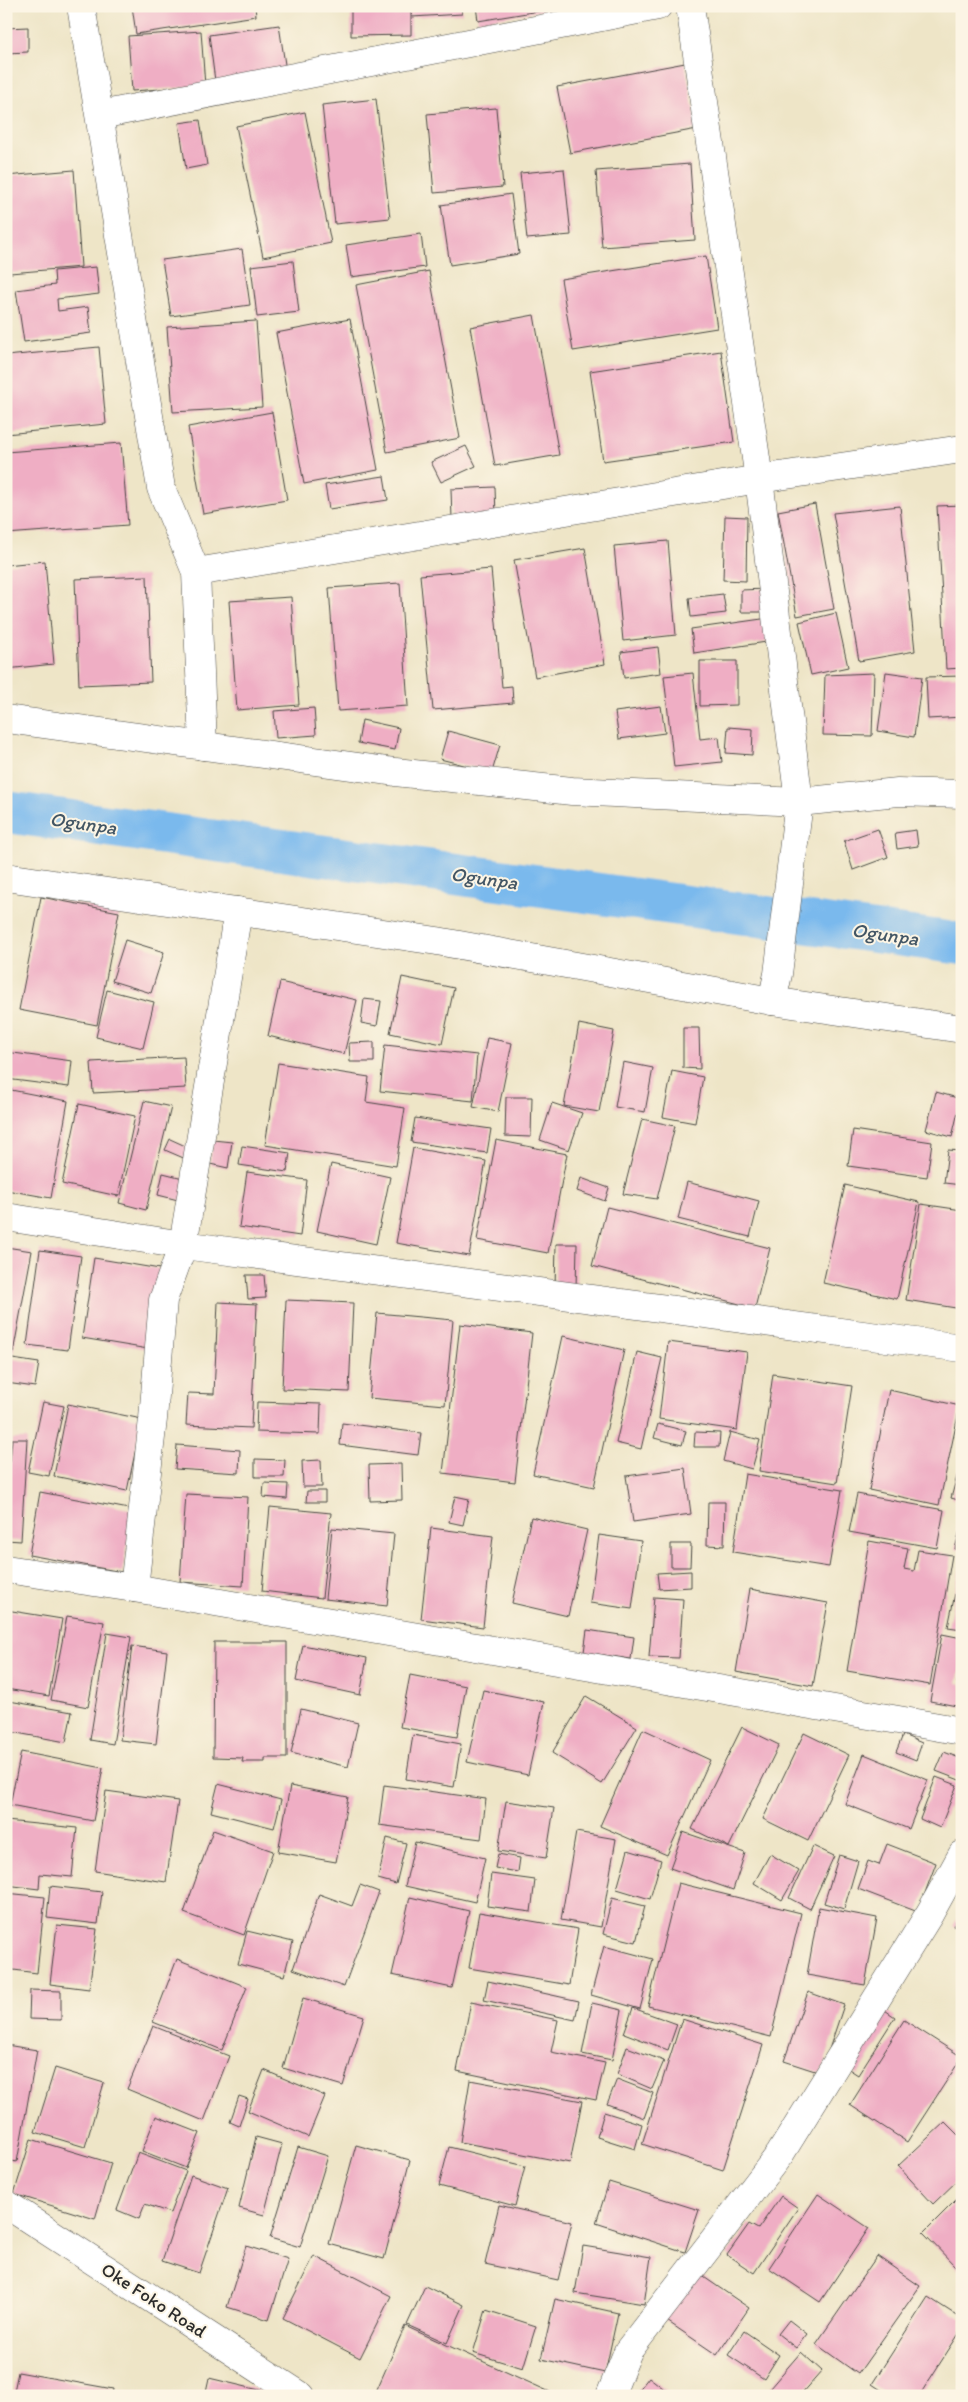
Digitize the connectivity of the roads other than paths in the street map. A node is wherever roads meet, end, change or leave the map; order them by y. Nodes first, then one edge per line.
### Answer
1 (81, 6) edge
2 (658, 6) edge
3 (690, 6) edge
4 (100, 115) junction
5 (962, 449) edge
6 (759, 479) junction
7 (196, 572) junction
8 (6, 719) edge
9 (203, 746) junction
10 (962, 794) edge
11 (798, 814) junction
12 (6, 876) edge
13 (238, 911) junction
14 (772, 1001) junction
15 (962, 1029) edge
16 (6, 1217) edge
17 (183, 1245) junction
18 (962, 1348) edge
19 (6, 1569) edge
20 (134, 1588) junction
21 (962, 1731) edge
22 (962, 1855) edge
23 (6, 2204) edge
24 (301, 2396) edge
25 (610, 2396) edge

1 - 4 street
2 - 4 street
3 - 6 street
4 - 7 street
5 - 6 street
6 - 7 street
6 - 11 street
7 - 9 street
8 - 9 street
9 - 11 street
10 - 11 street
11 - 14 street
12 - 13 street
13 - 14 street
13 - 17 street
14 - 15 street
16 - 17 street
17 - 18 street
17 - 20 street
19 - 20 street
20 - 21 street
22 - 25 street
23 - 24 street, Oke Foko Road

